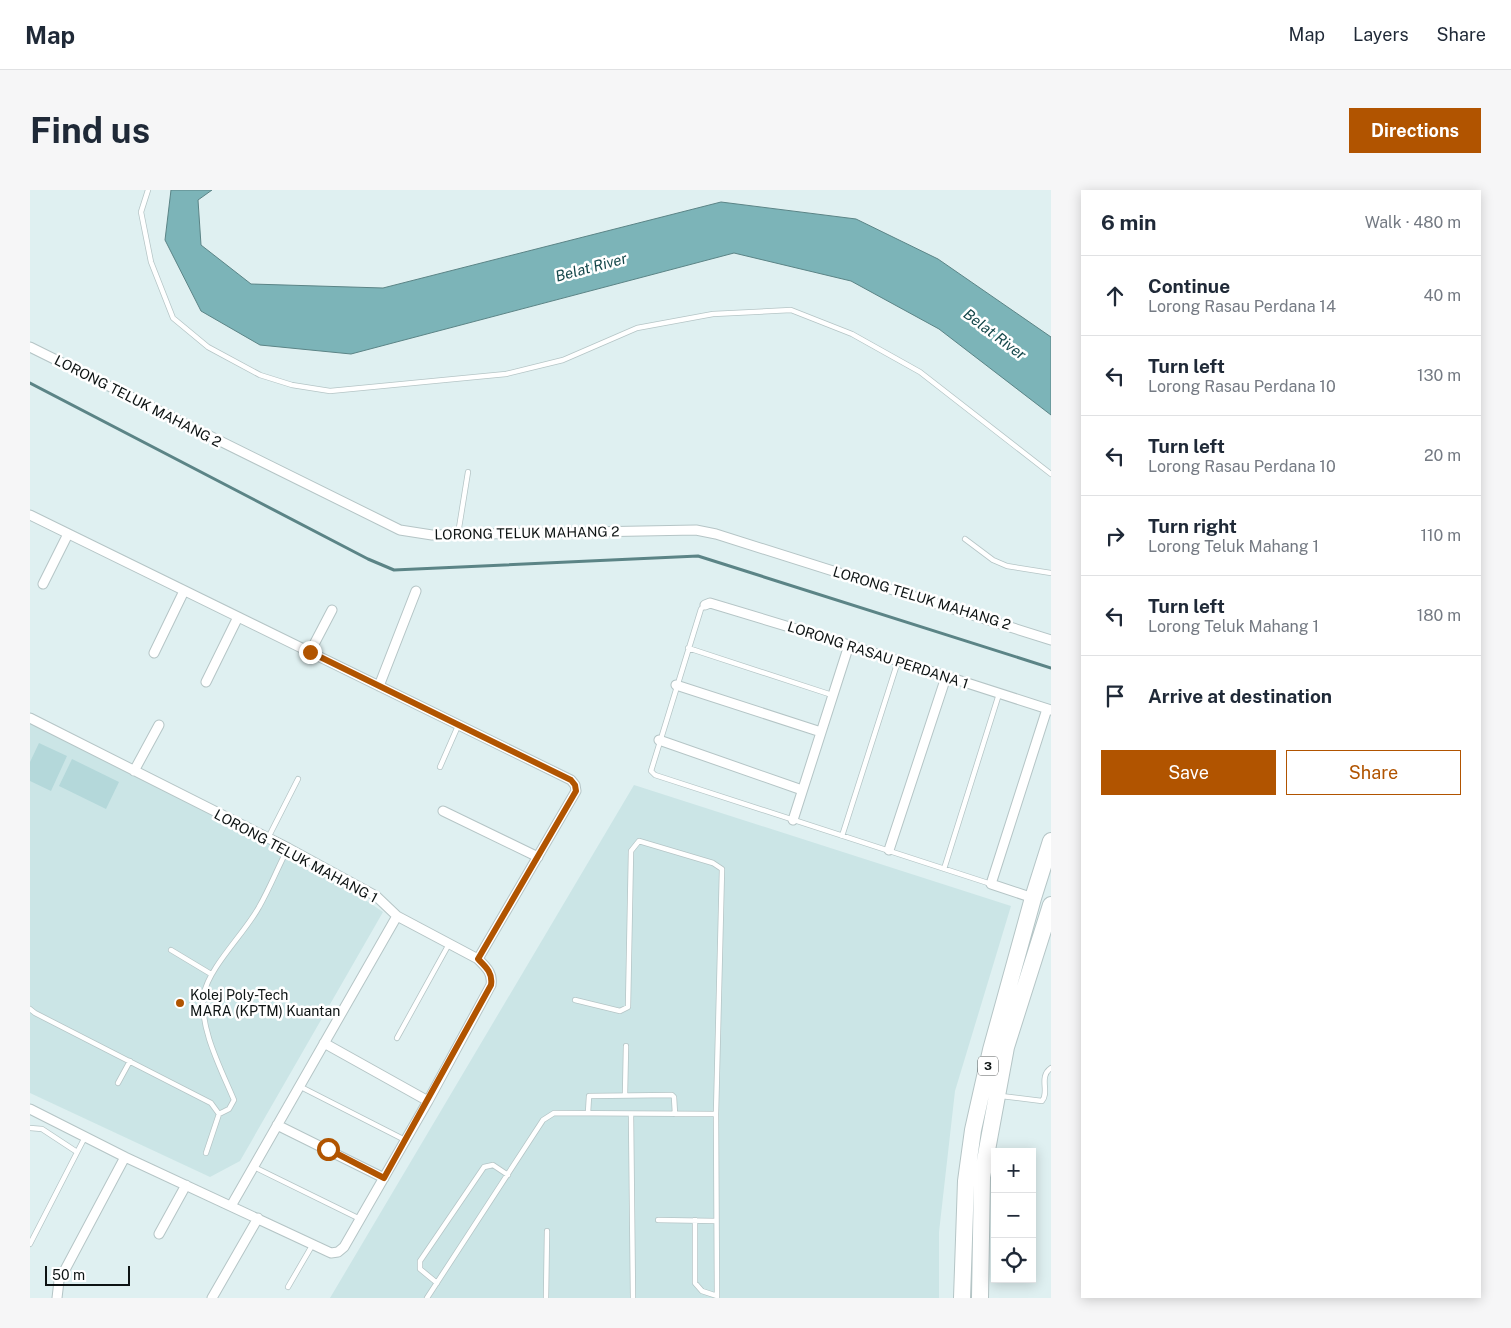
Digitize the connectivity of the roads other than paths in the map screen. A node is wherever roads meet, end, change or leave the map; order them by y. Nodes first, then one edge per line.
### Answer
1 (148, 190) edge
2 (30, 347) edge
3 (468, 472) dead end
4 (1051, 474) edge
5 (30, 515) edge
6 (68, 534) junction
7 (458, 534) junction
8 (966, 539) dead end
9 (1051, 573) edge
10 (43, 584) dead end
11 (184, 591) junction
12 (416, 591) dead end
13 (704, 605) joint
14 (332, 610) dead end
15 (238, 617) junction
16 (1051, 640) edge
17 (849, 645) junction
18 (688, 648) junction
19 (310, 652) junction
20 (154, 654) dead end
21 (898, 661) junction
22 (946, 676) junction
23 (206, 682) dead end
24 (379, 686) junction
25 (676, 686) junction
26 (1000, 694) junction
27 (832, 695) junction
28 (1049, 709) edge
29 (30, 718) edge
30 (159, 725) dead end
31 (458, 726) junction
32 (821, 732) junction
33 (659, 740) junction
34 (440, 767) dead end
35 (134, 771) junction
36 (298, 779) dead end
37 (802, 790) junction
38 (443, 811) dead end
39 (793, 820) junction
40 (842, 836) junction
41 (268, 838) junction
42 (1051, 841) edge
43 (288, 848) junction
44 (888, 850) junction
45 (538, 857) junction
46 (944, 869) junction
47 (991, 884) junction
48 (1033, 898) junction
49 (1051, 905) edge
50 (397, 916) junction
51 (1047, 929) edge
52 (449, 944) junction
53 (171, 950) dead end
54 (478, 959) junction
55 (211, 974) junction
56 (575, 1000) dead end
57 (30, 1008) edge
58 (397, 1038) dead end
59 (324, 1043) junction
60 (626, 1046) dead end
61 (130, 1061) junction
62 (1051, 1068) edge
63 (118, 1084) dead end
64 (300, 1086) junction
65 (626, 1095) junction
66 (997, 1096) junction
67 (428, 1101) junction
68 (30, 1109) edge
69 (588, 1113) junction
70 (219, 1114) junction
71 (631, 1114) junction
72 (675, 1114) junction
73 (716, 1114) junction
74 (278, 1125) junction
75 (30, 1128) edge
76 (85, 1137) junction
77 (406, 1140) junction
78 (77, 1152) junction
79 (206, 1153) dead end
80 (126, 1157) junction
81 (254, 1166) junction
82 (508, 1175) junction
83 (384, 1178) junction
84 (186, 1185) junction
85 (231, 1206) junction
86 (258, 1218) junction
87 (360, 1219) junction
88 (658, 1220) dead end
89 (694, 1220) junction
90 (716, 1221) junction
91 (547, 1231) dead end
92 (160, 1234) dead end
93 (30, 1244) edge
94 (313, 1244) junction
95 (437, 1283) junction
96 (288, 1287) dead end
97 (717, 1297) edge
98 (57, 1298) edge
99 (212, 1298) edge
100 (427, 1298) edge
101 (546, 1298) edge
102 (633, 1298) edge
103 (962, 1298) edge
104 (980, 1298) edge

1 - 4 lane
2 - 7 street, LORONG TELUK MAHANG 2
3 - 7 lane
5 - 6 street
6 - 10 street
6 - 11 street
7 - 16 street, LORONG TELUK MAHANG 2
8 - 9 lane
11 - 15 street
11 - 20 street
12 - 24 street
13 - 17 street, LORONG RASAU PERDANA 1
13 - 18 lane
14 - 19 street
15 - 19 street
15 - 23 street
17 - 21 street, LORONG RASAU PERDANA 1
17 - 27 street
18 - 25 lane
18 - 27 lane
19 - 24 street
21 - 22 street, LORONG RASAU PERDANA 1
21 - 40 lane
22 - 26 street, LORONG RASAU PERDANA 1
22 - 44 street
24 - 31 street
25 - 32 street
25 - 33 lane
26 - 28 street, LORONG RASAU PERDANA 1
26 - 46 lane
27 - 32 street
28 - 47 street
29 - 35 street, LORONG TELUK MAHANG 1
30 - 35 street
31 - 34 lane
31 - 45 street
32 - 37 street
33 - 37 street
33 - 39 lane
35 - 41 street, LORONG TELUK MAHANG 1
36 - 41 lane
37 - 39 street
38 - 45 street
39 - 40 lane
40 - 44 lane
41 - 43 street, LORONG TELUK MAHANG 1
42 - 48 highway, 3
43 - 50 street, LORONG TELUK MAHANG 1
43 - 55 lane
44 - 46 lane
45 - 54 street
46 - 47 lane
47 - 48 street
48 - 103 highway, 3
49 - 51 highway, 3
50 - 52 street, LORONG TELUK MAHANG 1
50 - 59 street
51 - 66 highway, 3
52 - 54 street, LORONG TELUK MAHANG 1
52 - 58 lane
53 - 55 lane
54 - 67 street
55 - 70 lane
56 - 73 lane
57 - 61 lane
59 - 64 street
59 - 67 street
60 - 65 lane
61 - 63 lane
61 - 70 lane
62 - 66 lane
64 - 74 street
64 - 77 lane
65 - 69 lane
65 - 72 lane
66 - 104 highway, 3
67 - 77 street
68 - 76 street
69 - 71 lane
69 - 82 lane
70 - 79 lane
71 - 72 lane
71 - 102 lane
72 - 73 lane
73 - 90 lane
74 - 81 street
74 - 83 street
75 - 78 lane
76 - 78 lane
76 - 80 street
77 - 83 street
78 - 93 lane
80 - 84 street
80 - 98 street
81 - 85 street
81 - 87 lane
82 - 95 lane
82 - 95 lane
83 - 87 street
84 - 85 street
84 - 92 street
85 - 86 street
86 - 94 street
86 - 99 street
87 - 94 street
88 - 89 lane
89 - 90 lane
89 - 97 lane
90 - 97 lane
91 - 101 lane
94 - 96 lane
95 - 100 lane

